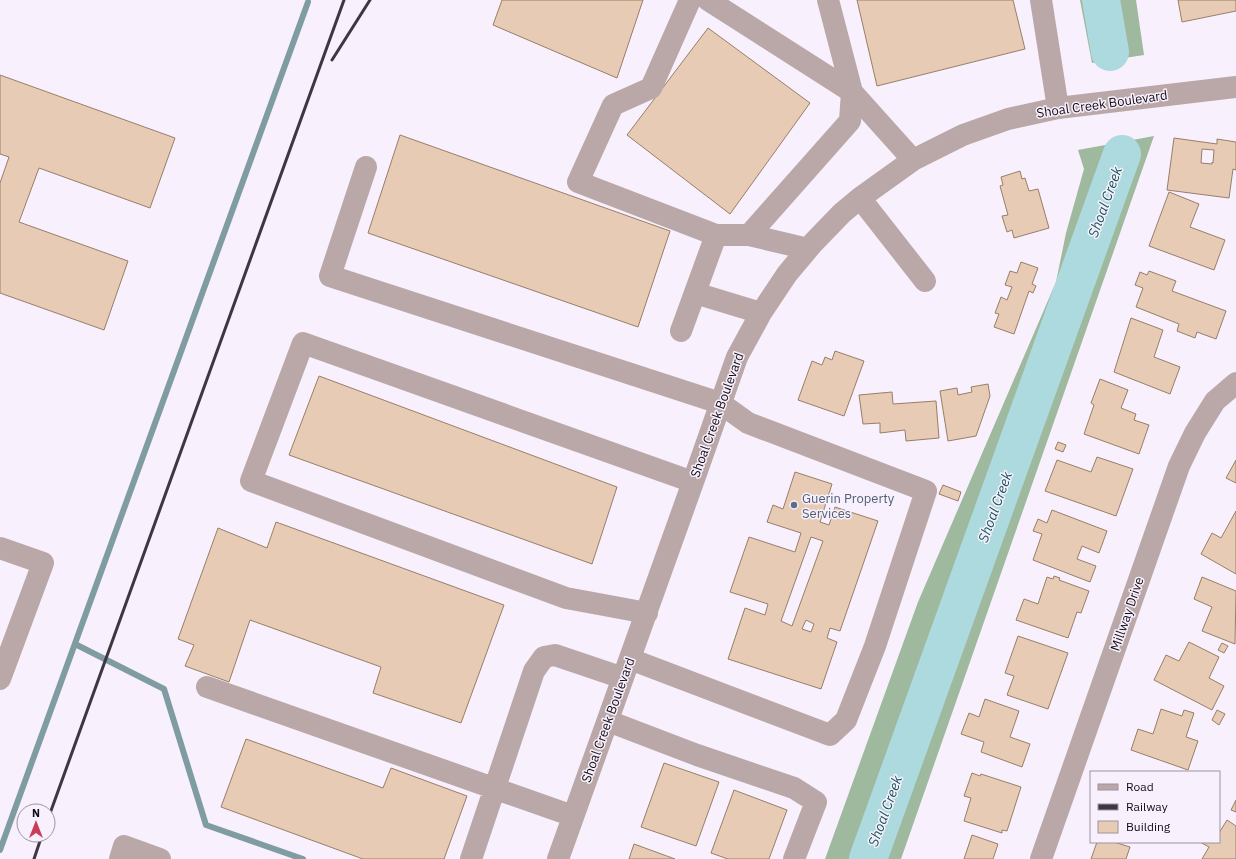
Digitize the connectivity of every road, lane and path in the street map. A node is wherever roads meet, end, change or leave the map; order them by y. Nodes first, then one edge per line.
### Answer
1 (690, 0) edge
2 (708, 0) edge
3 (828, 0) edge
4 (1041, 0) edge
5 (1236, 87) edge
6 (852, 92) junction
7 (1058, 108) junction
8 (914, 160) junction
9 (366, 167) dead end
10 (860, 198) junction
11 (716, 235) junction
12 (748, 235) junction
13 (808, 249) junction
14 (925, 281) dead end
15 (695, 292) junction
16 (761, 313) junction
17 (681, 331) dead end
18 (1236, 383) edge
19 (720, 403) junction
20 (694, 482) junction
21 (0, 548) edge
22 (646, 613) junction
23 (627, 668) junction
24 (0, 679) edge
25 (207, 687) dead end
26 (608, 721) junction
27 (495, 788) junction
28 (573, 816) junction
29 (120, 859) edge
30 (160, 859) edge
31 (471, 859) edge
32 (558, 859) edge
33 (794, 859) edge
34 (1041, 859) edge

1 - 11 street
2 - 6 street
3 - 6 street
4 - 7 street
5 - 7 street, Shoal Creek Boulevard
6 - 8 street
6 - 12 street
7 - 8 street, Shoal Creek Boulevard
8 - 10 street, Shoal Creek Boulevard
9 - 19 street
10 - 13 street, Shoal Creek Boulevard
10 - 14 street
11 - 12 street
11 - 15 street
12 - 13 street
13 - 16 street, Shoal Creek Boulevard
15 - 16 street
15 - 17 street
16 - 19 street, Shoal Creek Boulevard
18 - 34 street, Millway Drive
19 - 20 street, Shoal Creek Boulevard
19 - 23 street
20 - 22 street, Shoal Creek Boulevard
20 - 22 street
21 - 24 street
22 - 23 street, Shoal Creek Boulevard
23 - 26 street, Shoal Creek Boulevard
23 - 27 street
25 - 27 street
26 - 28 street, Shoal Creek Boulevard
26 - 33 street
27 - 28 street
27 - 31 street
28 - 32 street, Shoal Creek Boulevard
29 - 30 street

